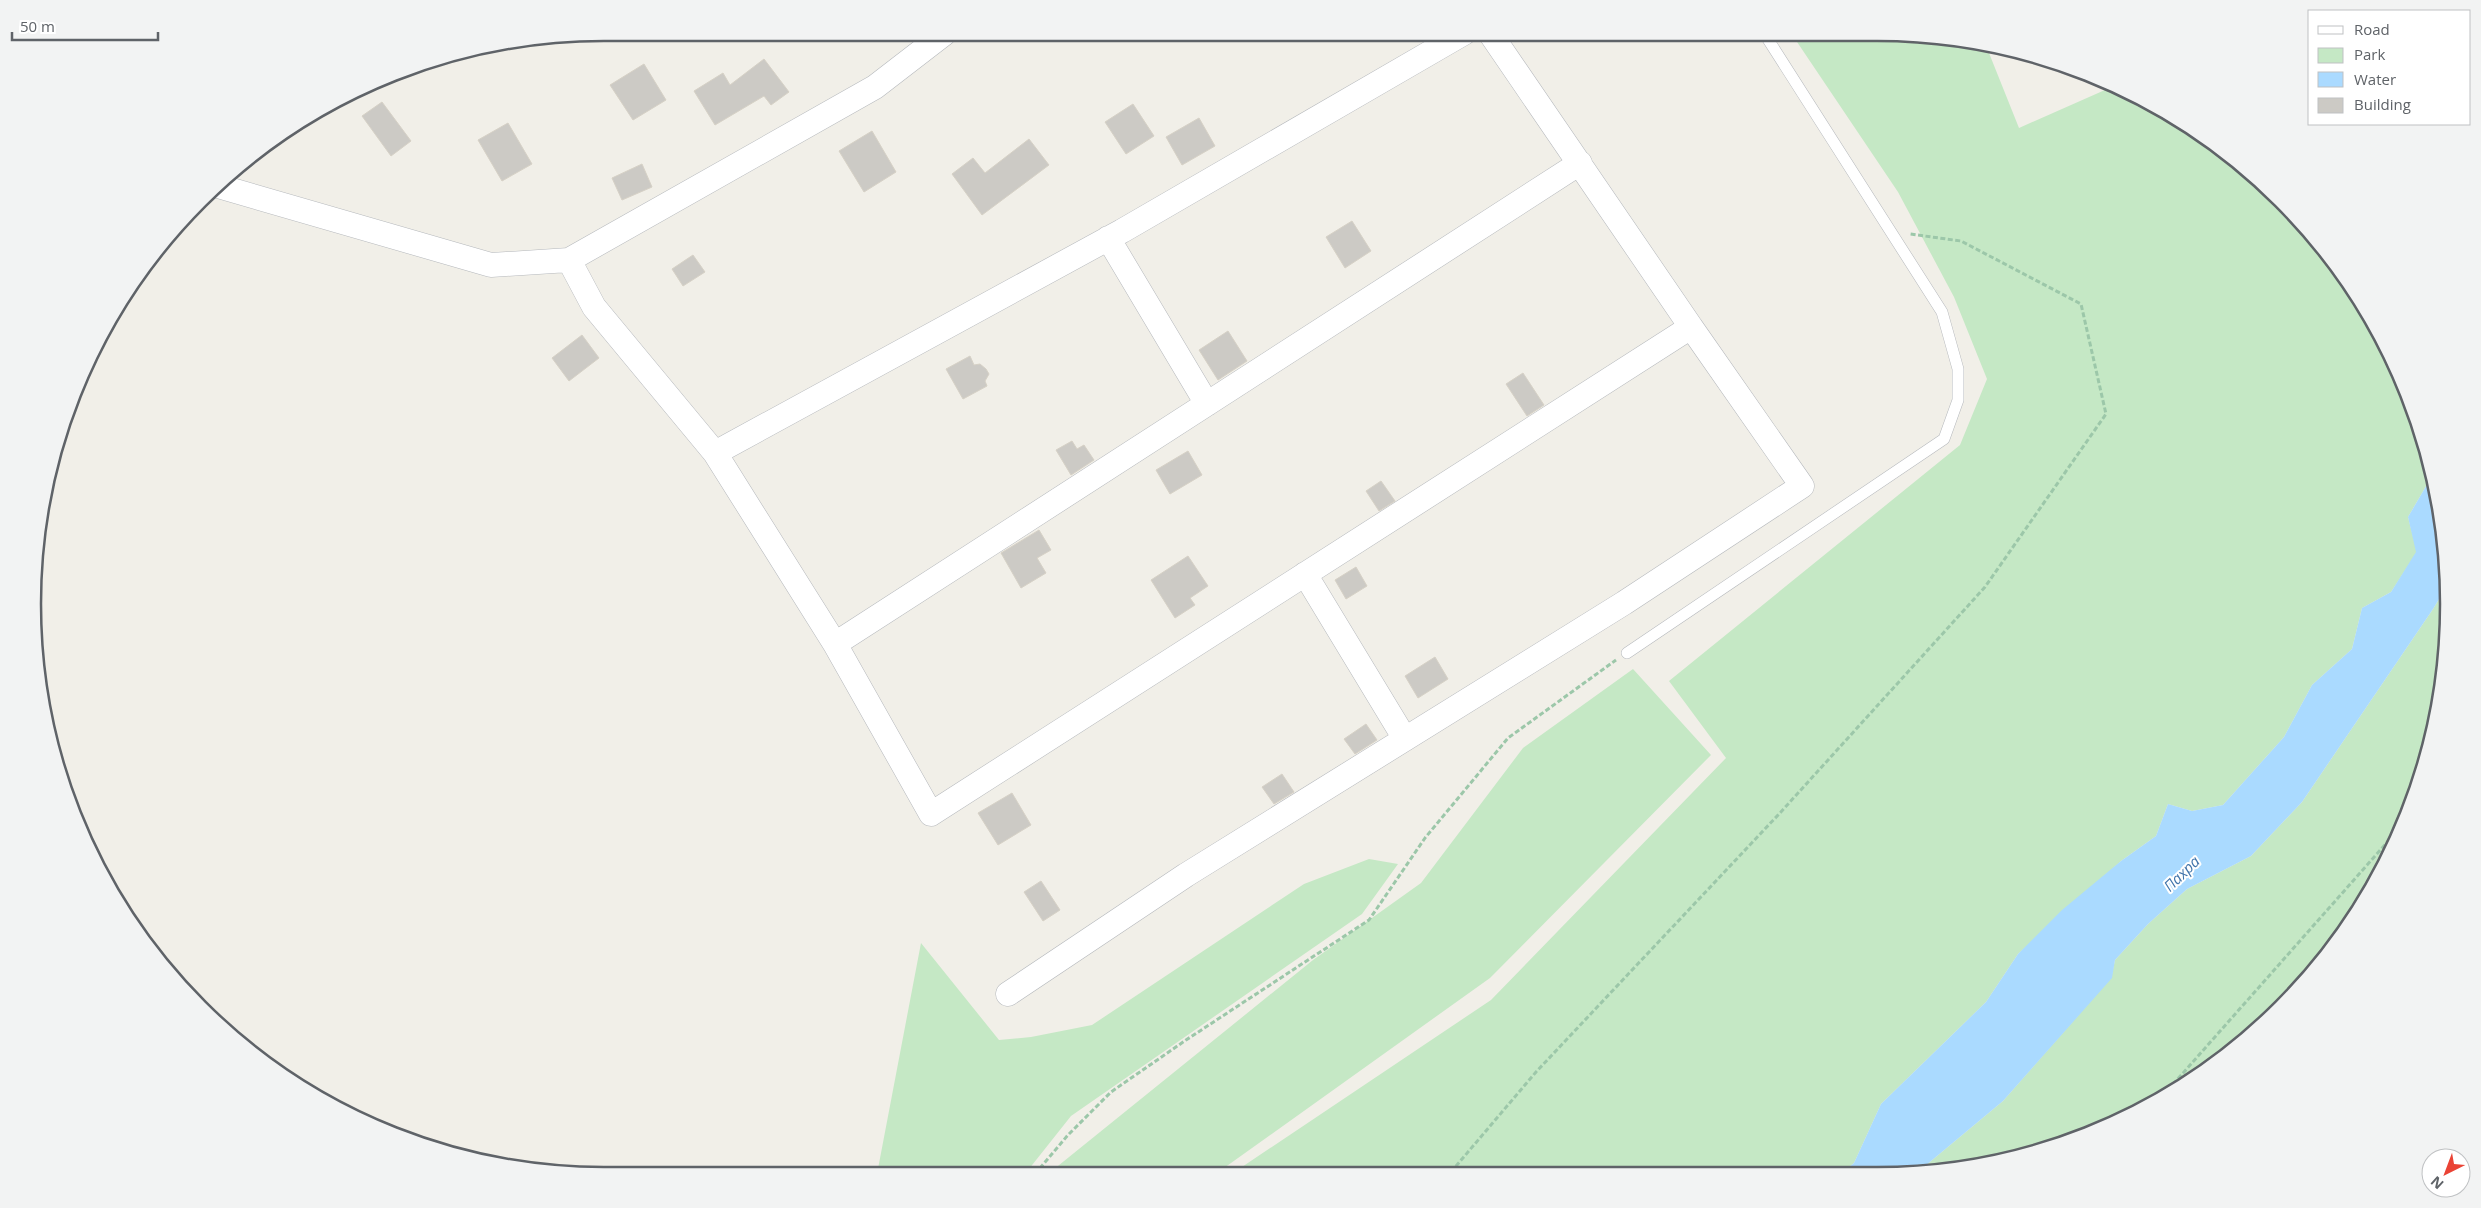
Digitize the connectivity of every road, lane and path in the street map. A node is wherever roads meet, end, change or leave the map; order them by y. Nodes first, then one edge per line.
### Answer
1 (934, 41) edge
2 (1448, 41) edge
3 (1496, 41) edge
4 (1770, 41) edge
5 (1580, 163) junction
6 (225, 188) edge
7 (1892, 231) junction
8 (1108, 238) junction
9 (569, 260) junction
10 (1691, 327) junction
11 (1207, 404) junction
12 (715, 453) junction
13 (1305, 574) junction
14 (835, 644) junction
15 (1627, 653) joint
16 (1405, 739) junction
17 (2386, 843) edge
18 (1008, 994) dead end
19 (2177, 1080) edge
20 (1042, 1167) edge
21 (1456, 1167) edge

1 - 9 street
2 - 8 street
3 - 5 street
4 - 7 lane
5 - 10 street
5 - 11 street
6 - 9 street
7 - 15 lane
7 - 21 path
8 - 11 street
8 - 12 street
9 - 12 street
10 - 13 street
10 - 16 street
11 - 14 street
12 - 14 street
13 - 14 street
13 - 16 street
15 - 20 path
16 - 18 street
17 - 19 path

